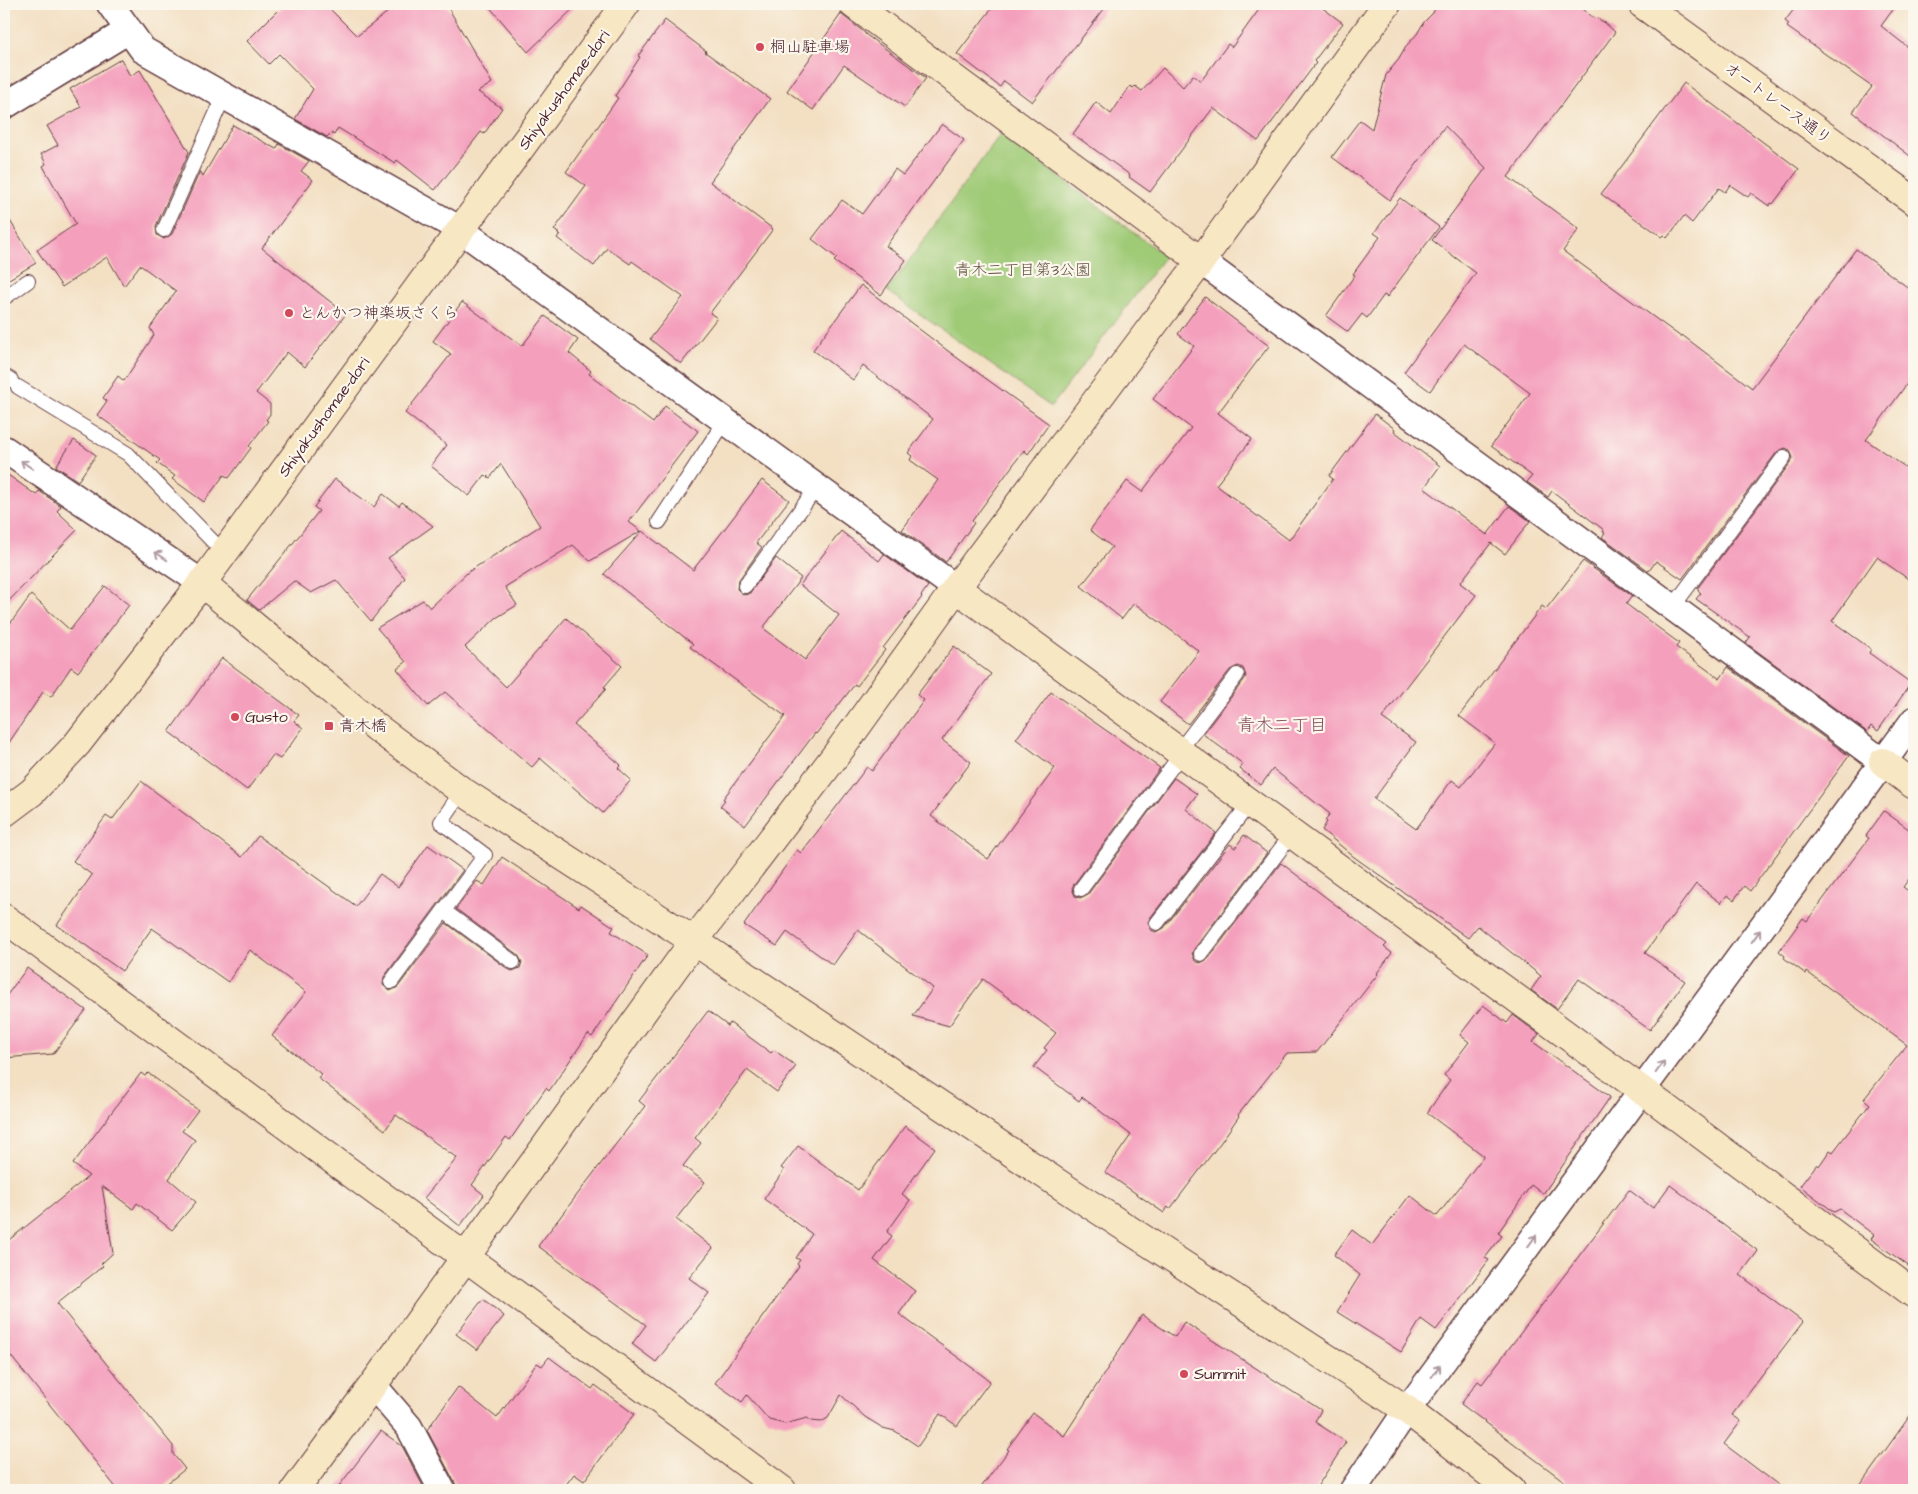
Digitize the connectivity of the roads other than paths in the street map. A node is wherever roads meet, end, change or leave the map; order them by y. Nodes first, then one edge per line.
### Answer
1 (110, 4) edge
2 (626, 4) edge
3 (853, 4) edge
4 (1387, 4) edge
5 (1642, 4) edge
6 (129, 30) junction
7 (224, 96) junction
8 (4, 106) edge
9 (1914, 201) edge
10 (164, 230) dead end
11 (461, 230) junction
12 (1201, 261) junction
13 (28, 281) dead end
14 (4, 298) edge
15 (11, 381) edge
16 (724, 421) junction
17 (4, 449) edge
18 (1784, 457) dead end
19 (817, 487) junction
20 (659, 522) dead end
21 (224, 553) junction
22 (202, 583) junction
23 (745, 586) dead end
24 (956, 588) junction
25 (1672, 608) junction
26 (1237, 675) dead end
27 (1914, 720) edge
28 (1180, 752) junction
29 (1883, 762) junction
30 (1914, 785) edge
31 (462, 792) junction
32 (1250, 803) junction
33 (4, 813) edge
34 (1292, 834) junction
35 (1081, 890) dead end
36 (444, 911) junction
37 (4, 918) edge
38 (1157, 923) dead end
39 (694, 941) junction
40 (1201, 954) dead end
41 (513, 962) dead end
42 (391, 982) dead end
43 (1643, 1091) junction
44 (465, 1256) junction
45 (1914, 1294) edge
46 (373, 1385) junction
47 (1407, 1410) junction
48 (294, 1490) edge
49 (442, 1490) edge
50 (782, 1490) edge
51 (1353, 1490) edge
52 (1511, 1490) edge

1 - 6 street
2 - 11 street, Shiyakushomae-dori
3 - 12 street
4 - 12 street
5 - 9 street, オートレース通り
6 - 7 street
6 - 8 street
7 - 10 lane
7 - 11 street
11 - 16 street
11 - 21 street, Shiyakushomae-dori
12 - 24 street
12 - 25 street
13 - 14 lane
15 - 21 lane
16 - 19 street
16 - 20 lane
22 -> 17 street
18 - 25 lane
19 - 23 lane
19 - 24 street
21 - 22 street, Shiyakushomae-dori
22 - 31 street
22 - 33 street, Shiyakushomae-dori
24 - 28 street
24 - 39 street
25 - 29 street
26 - 28 lane
27 - 29 street
28 - 32 street
28 - 35 lane
29 - 30 street
43 -> 29 street
31 - 36 lane
31 - 39 street
32 - 34 street
32 - 38 lane
34 - 40 lane
34 - 43 street
36 - 41 lane
36 - 42 lane
37 - 44 street
39 - 44 street
39 - 47 street
43 - 45 street
47 -> 43 street
44 - 46 street
44 - 50 street
46 - 48 street
46 - 49 street
47 - 51 street
47 - 52 street

